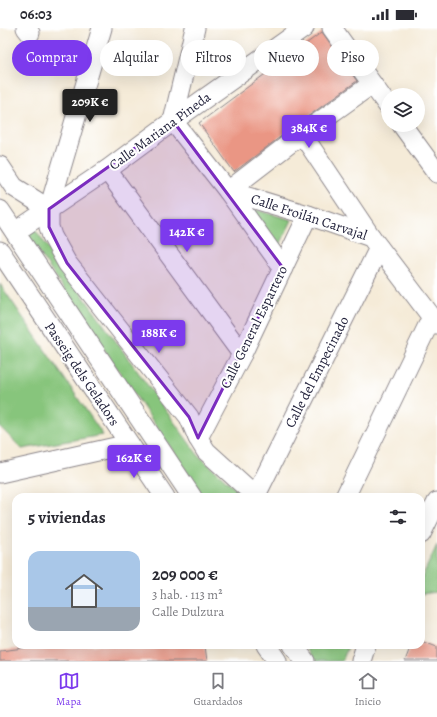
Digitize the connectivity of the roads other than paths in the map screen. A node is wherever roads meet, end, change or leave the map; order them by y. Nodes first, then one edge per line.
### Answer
1 (102, 28) edge
2 (196, 28) edge
3 (304, 28) edge
4 (332, 28) edge
5 (372, 84) junction
6 (381, 96) edge
7 (173, 121) junction
8 (407, 132) edge
9 (302, 134) junction
10 (0, 166) edge
11 (107, 170) junction
12 (437, 172) edge
13 (228, 191) junction
14 (49, 209) junction
15 (0, 210) edge
16 (308, 215) junction
17 (15, 232) junction
18 (375, 242) junction
19 (0, 251) edge
20 (283, 268) junction
21 (435, 320) edge
22 (242, 354) junction
23 (198, 438) junction
24 (129, 444) junction
25 (0, 473) edge
26 (162, 493) edge
27 (189, 493) edge
28 (251, 493) edge
29 (256, 493) edge
30 (347, 493) edge
31 (437, 502) edge
32 (425, 526) edge
33 (268, 649) edge
34 (296, 649) edge
35 (365, 649) edge
36 (276, 661) edge
37 (305, 661) edge
38 (361, 661) edge

1 - 14 street
2 - 7 street
3 - 7 street, Calle Mariana Pineda
4 - 5 street
5 - 6 street
5 - 9 street
7 - 11 street, Calle Mariana Pineda
7 - 13 street
8 - 12 street
9 - 13 street
9 - 18 street
10 - 14 street
11 - 14 street, Calle Mariana Pineda
11 - 22 street
13 - 16 street, Calle Froilán Carvajal
13 - 20 street
14 - 17 street, Calle Mariana Pineda
14 - 23 street
15 - 17 street
16 - 18 street, Calle Froilán Carvajal
16 - 20 street, Calle General Espartero
17 - 27 street
18 - 21 street, Calle Froilán Carvajal
18 - 29 street, Calle del Empecinado
19 - 24 street, Passeig dels Geladors
20 - 22 street, Calle General Espartero
21 - 30 street
22 - 23 street, Calle General Espartero
23 - 28 street
24 - 25 street
24 - 26 street, Passeig dels Geladors
31 - 32 street
33 - 36 street
34 - 37 street
35 - 38 street

